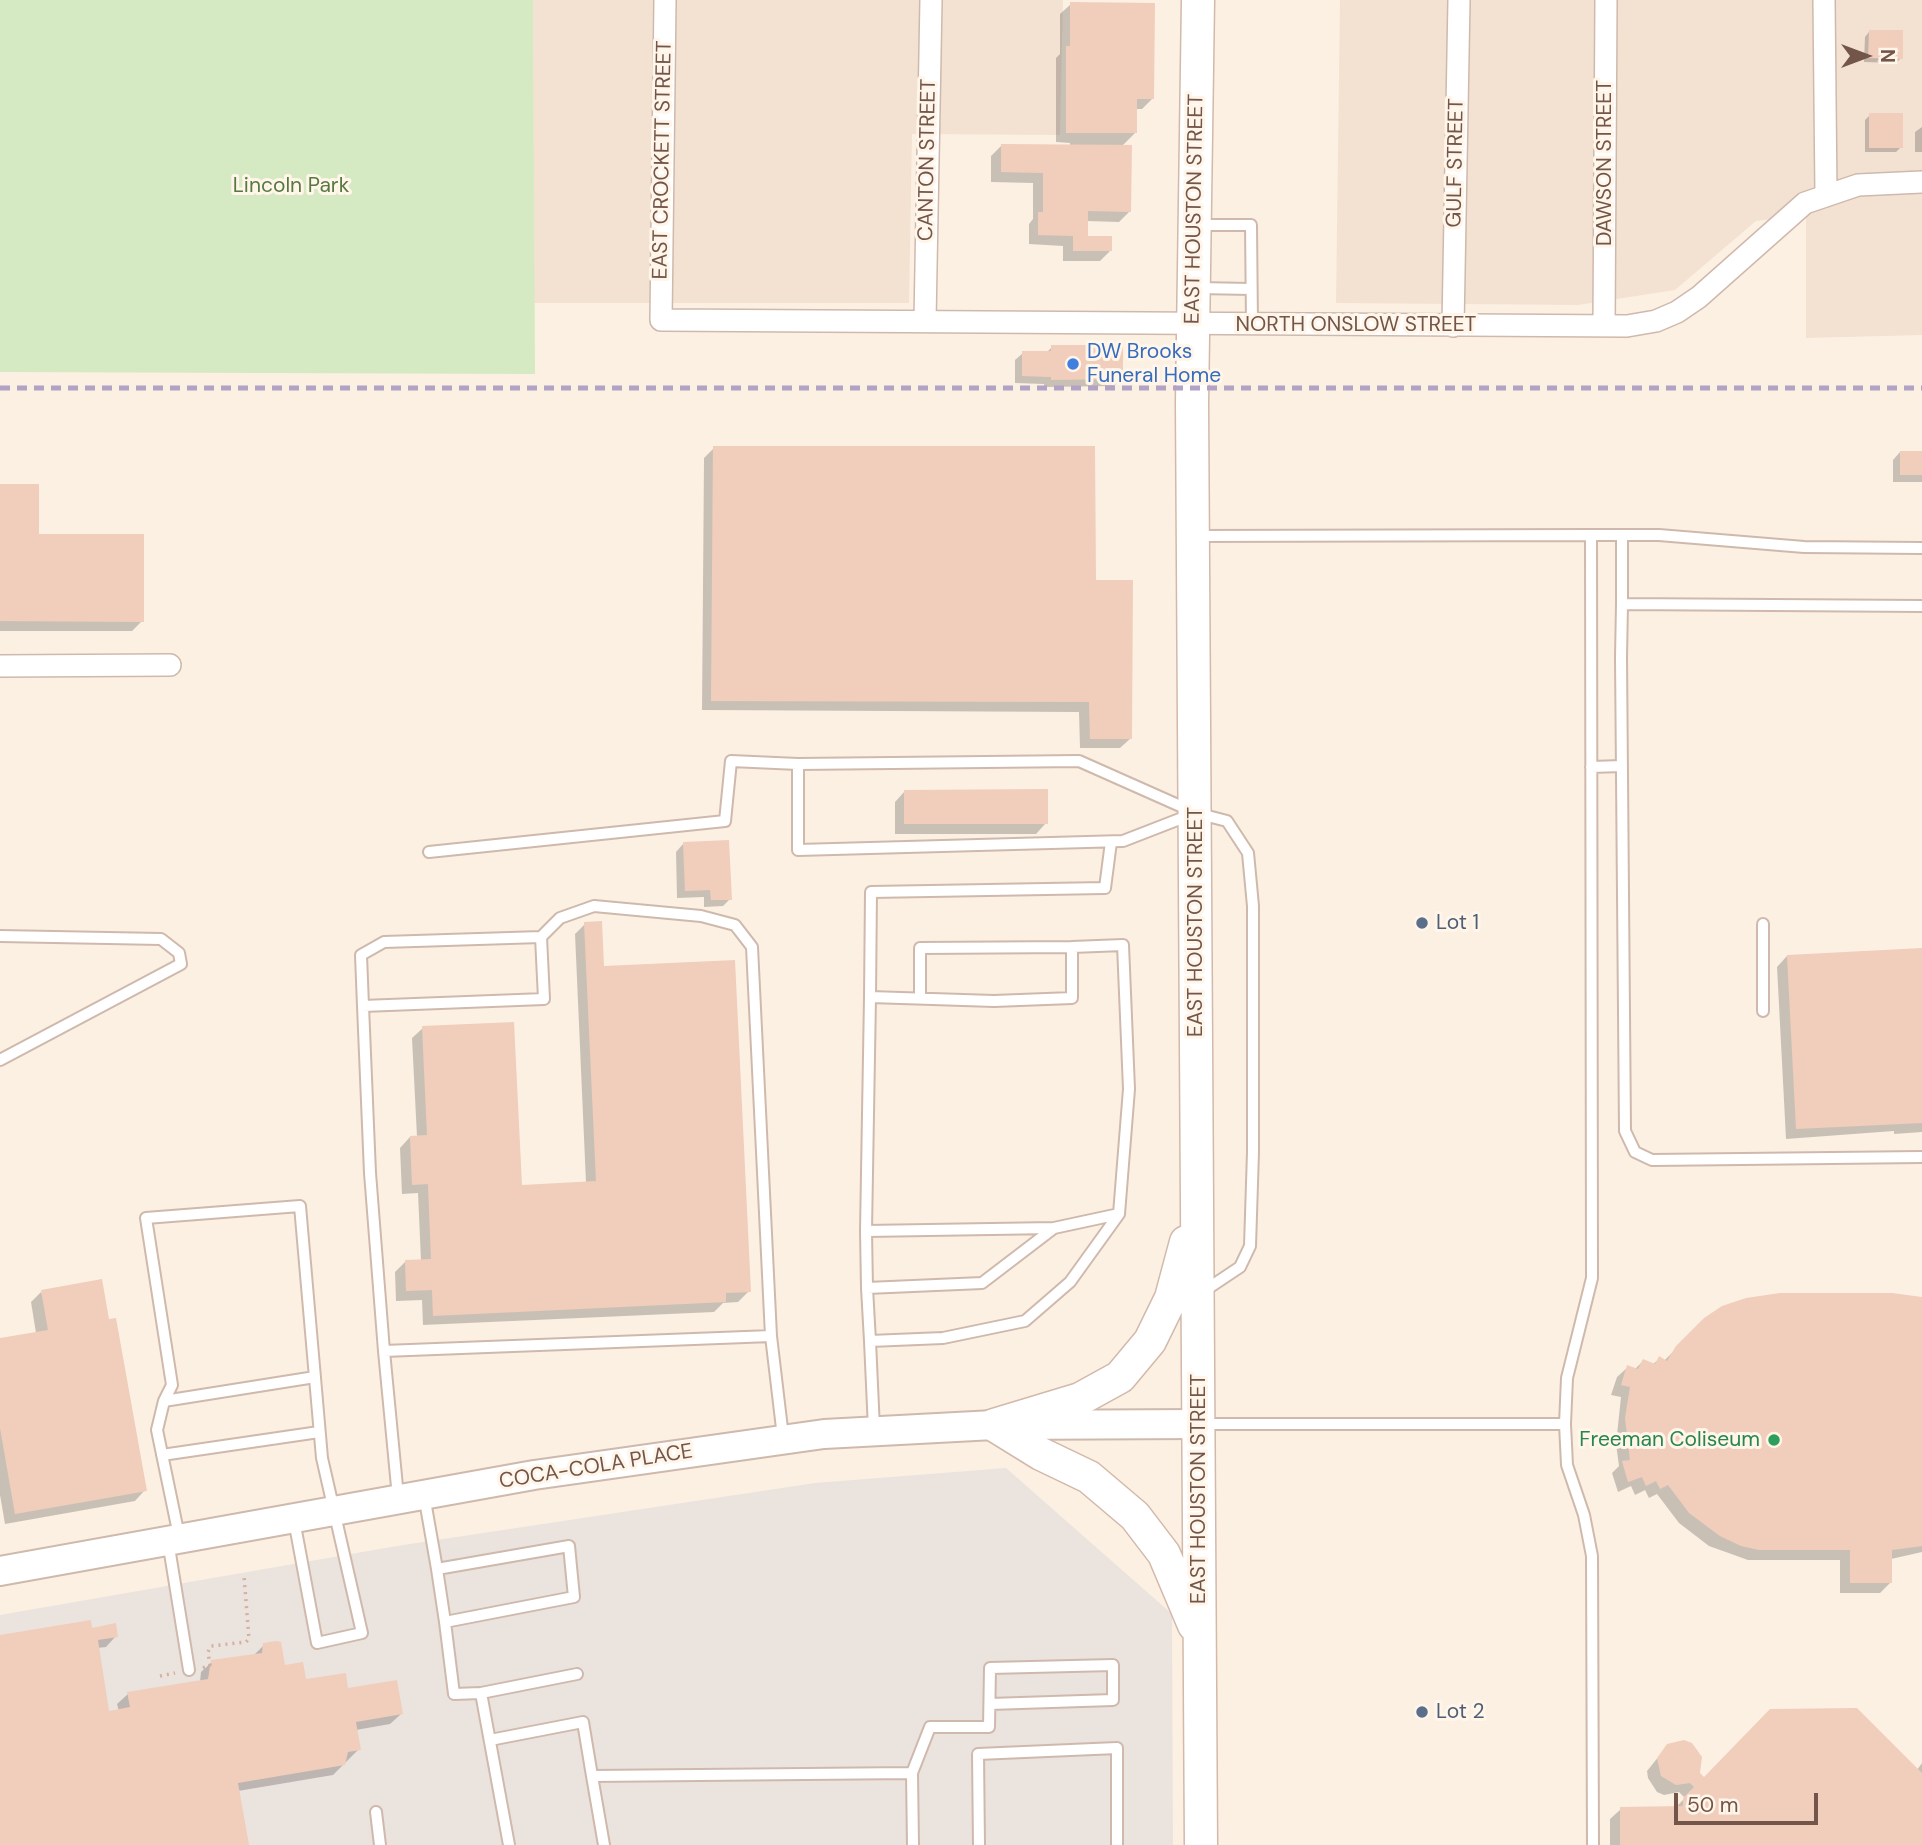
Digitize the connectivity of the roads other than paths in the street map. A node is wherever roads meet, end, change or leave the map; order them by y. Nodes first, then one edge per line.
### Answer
1 (665, 0) edge
2 (931, 0) edge
3 (1198, 0) edge
4 (1459, 0) edge
5 (1606, 0) edge
6 (1824, 0) edge
7 (1922, 182) edge
8 (1826, 195) junction
9 (1195, 225) junction
10 (1194, 288) junction
11 (1251, 289) junction
12 (661, 320) joint
13 (925, 320) junction
14 (1193, 324) junction
15 (1252, 324) junction
16 (1452, 326) junction
17 (1604, 326) junction
18 (1591, 535) junction
19 (1622, 535) junction
20 (1195, 536) junction
21 (1922, 548) edge
22 (1622, 604) junction
23 (1922, 606) edge
24 (0, 666) edge
25 (170, 666) dead end
26 (798, 764) junction
27 (1622, 766) junction
28 (1591, 767) junction
29 (1196, 813) junction
30 (1111, 842) junction
31 (429, 852) dead end
32 (1763, 925) dead end
33 (0, 936) edge
34 (541, 937) junction
35 (1072, 947) junction
36 (870, 997) junction
37 (920, 998) junction
38 (363, 1006) junction
39 (1763, 1011) dead end
40 (0, 1060) edge
41 (1922, 1157) edge
42 (1196, 1207) junction
43 (1119, 1214) junction
44 (1054, 1228) junction
45 (866, 1231) junction
46 (867, 1288) junction
47 (1198, 1295) junction
48 (771, 1336) junction
49 (870, 1341) junction
50 (384, 1352) junction
51 (315, 1377) junction
52 (164, 1401) junction
53 (1199, 1424) junction
54 (1565, 1424) junction
55 (994, 1425) junction
56 (874, 1431) junction
57 (319, 1432) junction
58 (783, 1440) junction
59 (162, 1455) junction
60 (411, 1497) junction
61 (332, 1511) junction
62 (294, 1518) junction
63 (174, 1540) junction
64 (436, 1569) junction
65 (0, 1571) edge
66 (445, 1622) junction
67 (1200, 1639) junction
68 (189, 1670) road end
69 (577, 1674) dead end
70 (481, 1693) junction
71 (989, 1704) junction
72 (490, 1740) junction
73 (912, 1773) junction
74 (592, 1776) junction
75 (376, 1812) dead end
76 (380, 1845) edge
77 (509, 1845) edge
78 (604, 1845) edge
79 (913, 1845) edge
80 (979, 1845) edge
81 (1117, 1845) edge
82 (1201, 1845) edge
83 (1593, 1845) edge

1 - 12 street, EAST CROCKETT STREET
2 - 13 street, CANTON STREET
3 - 9 main road, EAST HOUSTON STREET
4 - 16 street, GULF STREET
5 - 17 street, DAWSON STREET
6 - 8 street
7 - 8 street, NORTH ONSLOW STREET
8 - 17 street, NORTH ONSLOW STREET
9 - 10 main road, EAST HOUSTON STREET
9 - 11 lane
10 - 11 lane
10 - 14 main road, EAST HOUSTON STREET
11 - 15 lane
12 - 13 street, NORTH ONSLOW STREET
13 - 14 street, NORTH ONSLOW STREET
14 - 15 street, NORTH ONSLOW STREET
14 - 20 main road, EAST HOUSTON STREET
15 - 16 street, NORTH ONSLOW STREET
16 - 17 street, NORTH ONSLOW STREET
18 - 19 lane
18 - 20 lane
18 - 28 lane
19 - 21 lane
19 - 22 lane
20 - 29 main road, EAST HOUSTON STREET
22 - 23 lane
22 - 27 lane
24 - 25 street
26 - 29 lane
26 - 30 lane
26 - 31 lane
27 - 28 lane
27 - 41 lane
28 - 54 lane
29 - 30 lane
29 - 42 main road, EAST HOUSTON STREET
29 - 47 lane
30 - 36 lane
32 - 39 lane
33 - 40 lane
34 - 38 lane
34 - 38 lane
34 - 48 lane
35 - 37 lane
35 - 37 lane
35 - 43 lane
36 - 37 lane
36 - 45 lane
38 - 50 lane
42 - 47 main road, EAST HOUSTON STREET
42 - 55 main road
43 - 44 lane
43 - 49 lane
44 - 45 lane
44 - 46 lane
45 - 46 lane
46 - 49 lane
47 - 53 main road, EAST HOUSTON STREET
48 - 50 lane
48 - 58 lane
49 - 56 lane
50 - 60 lane
51 - 52 lane
51 - 52 lane
51 - 57 lane
52 - 59 lane
53 - 54 lane
53 - 55 street, COCA-COLA PLACE
53 - 67 main road, EAST HOUSTON STREET
54 - 83 lane
55 - 56 street, COCA-COLA PLACE
55 - 67 main road
56 - 58 street, COCA-COLA PLACE
57 - 59 lane
57 - 61 lane
58 - 60 street, COCA-COLA PLACE
59 - 63 lane
60 - 61 street, COCA-COLA PLACE
60 - 64 lane
61 - 62 street, COCA-COLA PLACE
61 - 62 lane
62 - 63 street, COCA-COLA PLACE
63 - 65 street, COCA-COLA PLACE
63 - 68 lane
64 - 66 lane
64 - 66 lane
66 - 70 lane
67 - 82 main road, EAST HOUSTON STREET
69 - 70 lane
70 - 72 lane
71 - 71 lane
71 - 73 lane
72 - 74 lane
72 - 77 lane
73 - 74 lane
73 - 79 lane
74 - 78 lane
75 - 76 lane
80 - 81 lane

